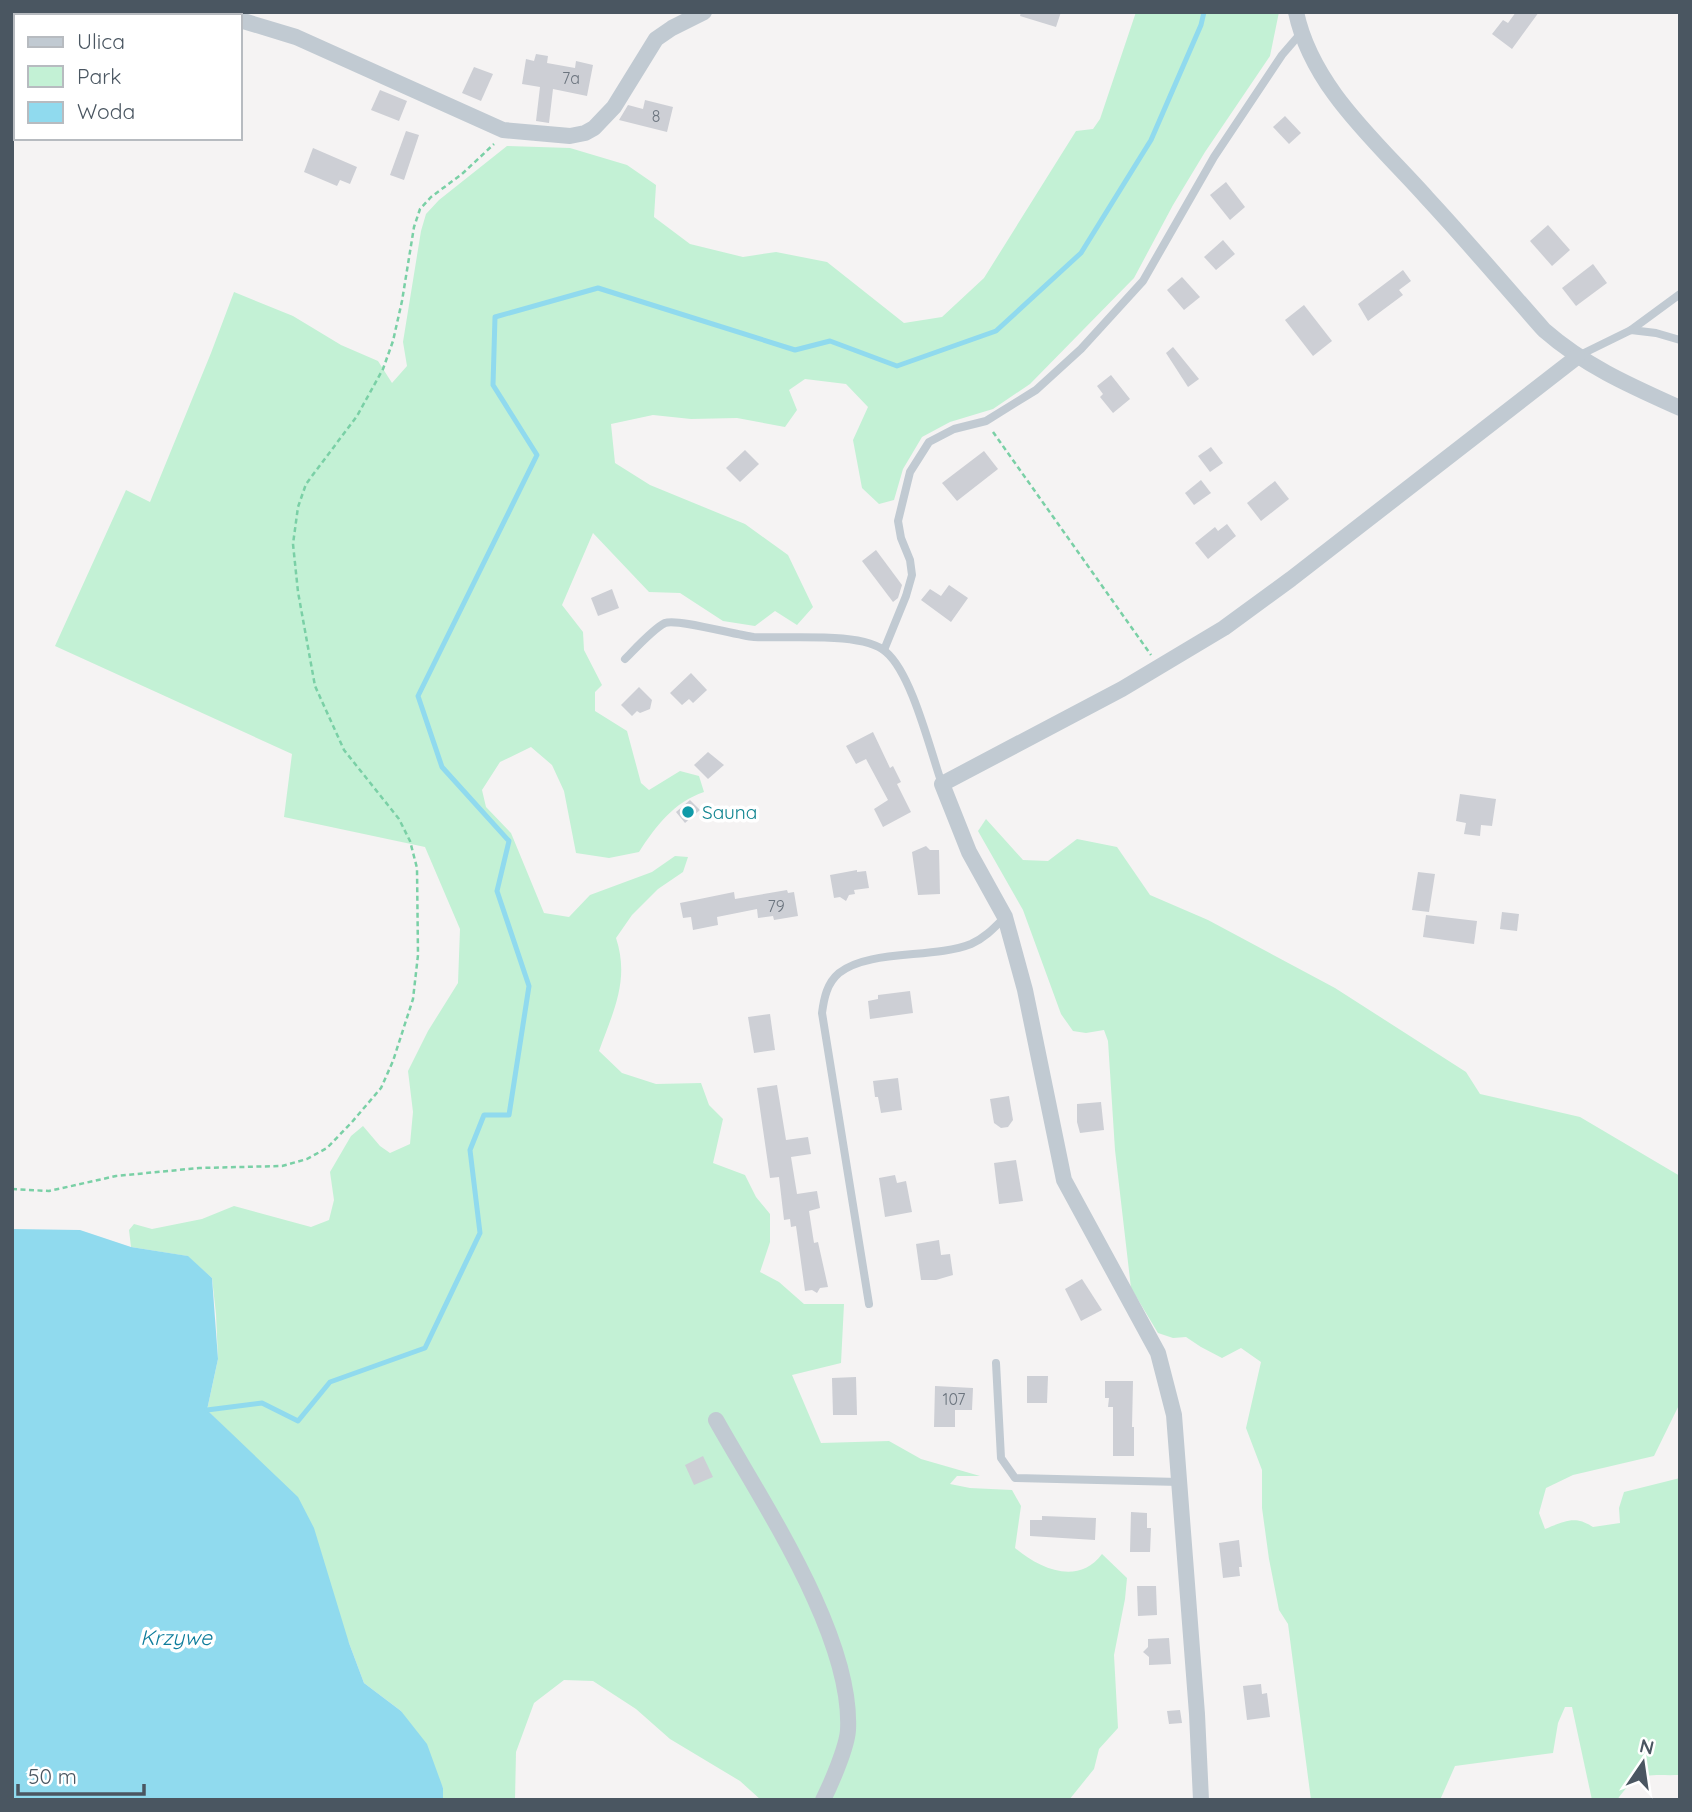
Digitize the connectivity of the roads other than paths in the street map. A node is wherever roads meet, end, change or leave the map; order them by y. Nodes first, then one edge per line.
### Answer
1 (189, 12) edge
2 (704, 12) edge
3 (1296, 12) edge
4 (168, 14) edge
5 (242, 21) edge
6 (1301, 33) junction
7 (1680, 294) edge
8 (1631, 330) junction
9 (1680, 340) edge
10 (1577, 356) junction
11 (1680, 408) edge
12 (884, 650) junction
13 (625, 659) dead end
14 (942, 784) junction
15 (1005, 917) junction
16 (869, 1304) dead end
17 (996, 1363) dead end
18 (716, 1420) dead end
19 (1179, 1482) junction
20 (823, 1800) edge
21 (1201, 1800) edge

1 - 4 street
2 - 5 street
3 - 6 street
6 - 10 street
6 - 12 lane
7 - 8 lane
8 - 9 lane
8 - 10 lane
10 - 11 street
10 - 14 street
12 - 13 lane
12 - 14 lane
14 - 15 street
15 - 16 lane
15 - 19 street
17 - 19 lane
18 - 20 street
19 - 21 street

